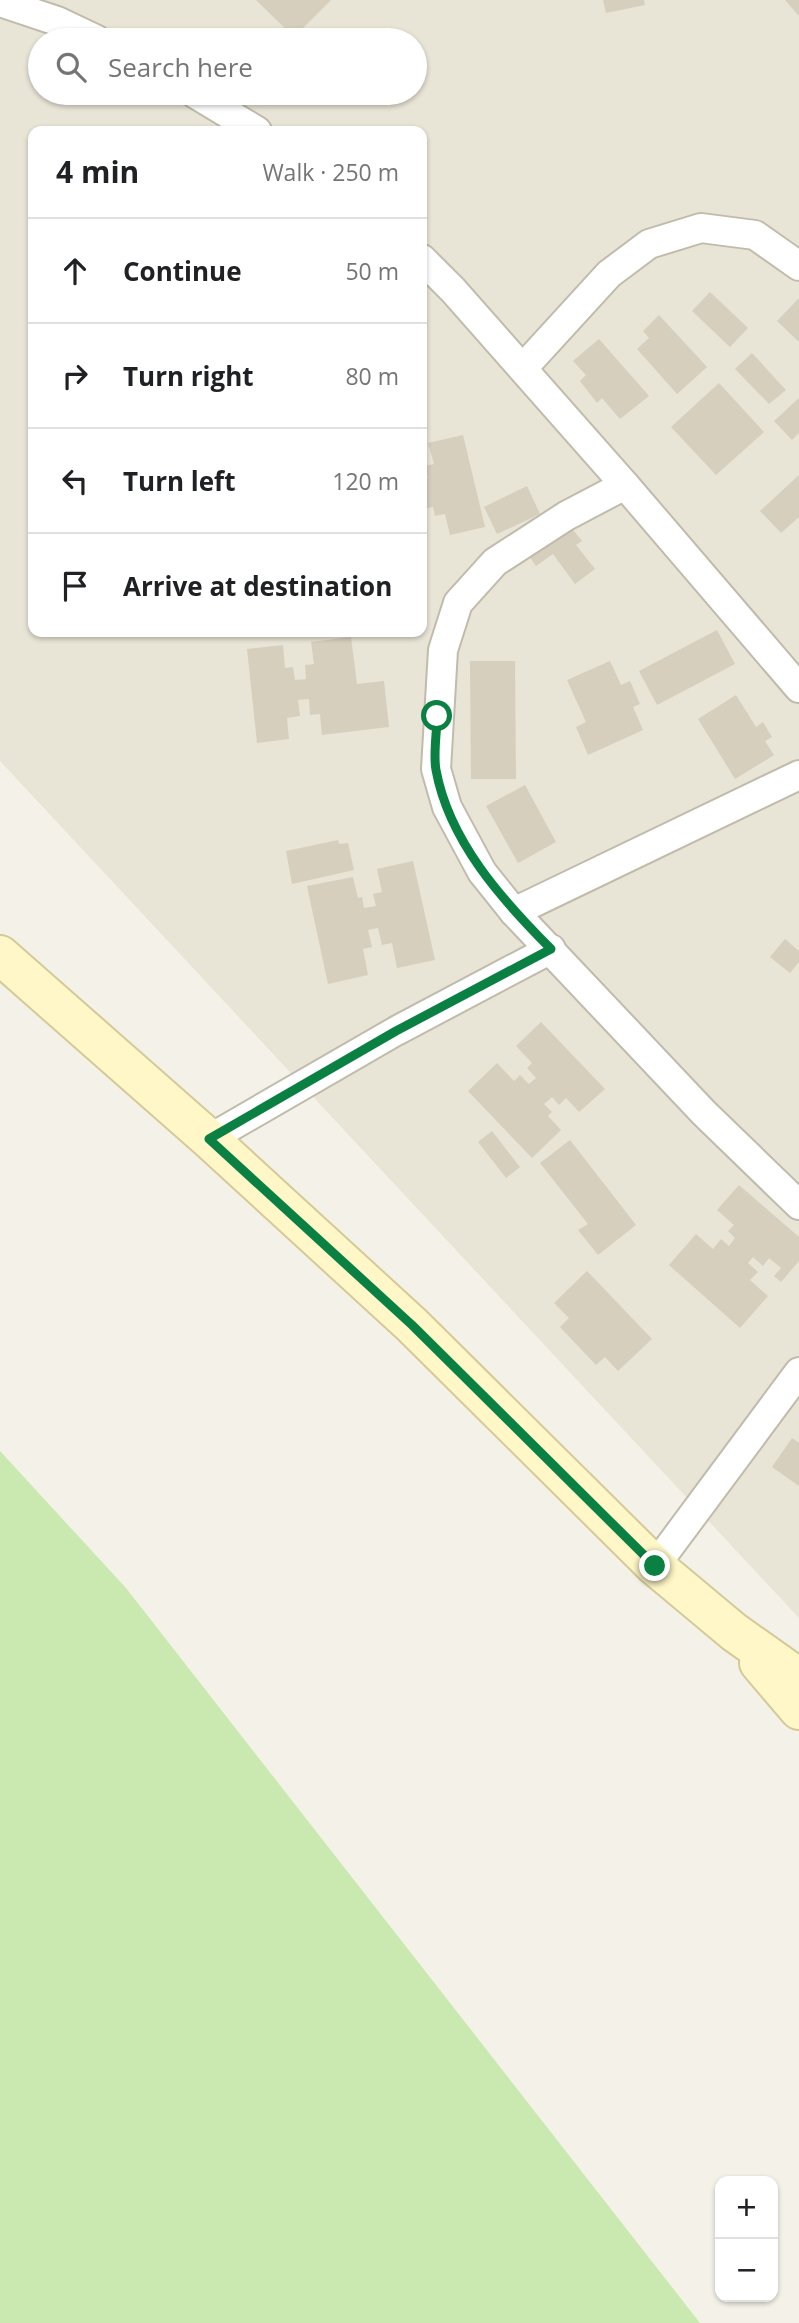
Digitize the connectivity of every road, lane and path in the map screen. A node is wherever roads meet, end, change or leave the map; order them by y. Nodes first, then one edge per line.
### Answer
1 (0, 2) edge
2 (72, 28) edge
3 (214, 105) edge
4 (249, 126) edge
5 (427, 264) edge
6 (799, 265) edge
7 (523, 368) junction
8 (625, 485) junction
9 (799, 688) edge
10 (799, 775) edge
11 (514, 912) junction
12 (551, 949) junction
13 (0, 955) edge
14 (209, 1139) junction
15 (799, 1205) edge
16 (799, 1372) edge
17 (655, 1566) junction
18 (734, 1632) junction
19 (799, 1678) edge
20 (799, 1710) edge

1 - 2 street
3 - 4 street
5 - 7 street
6 - 7 street
7 - 8 street
8 - 9 street
8 - 11 street
10 - 11 street
11 - 12 street
12 - 14 street
12 - 15 street
13 - 14 street
14 - 17 street
16 - 17 street
17 - 18 street
18 - 19 street
18 - 20 street

